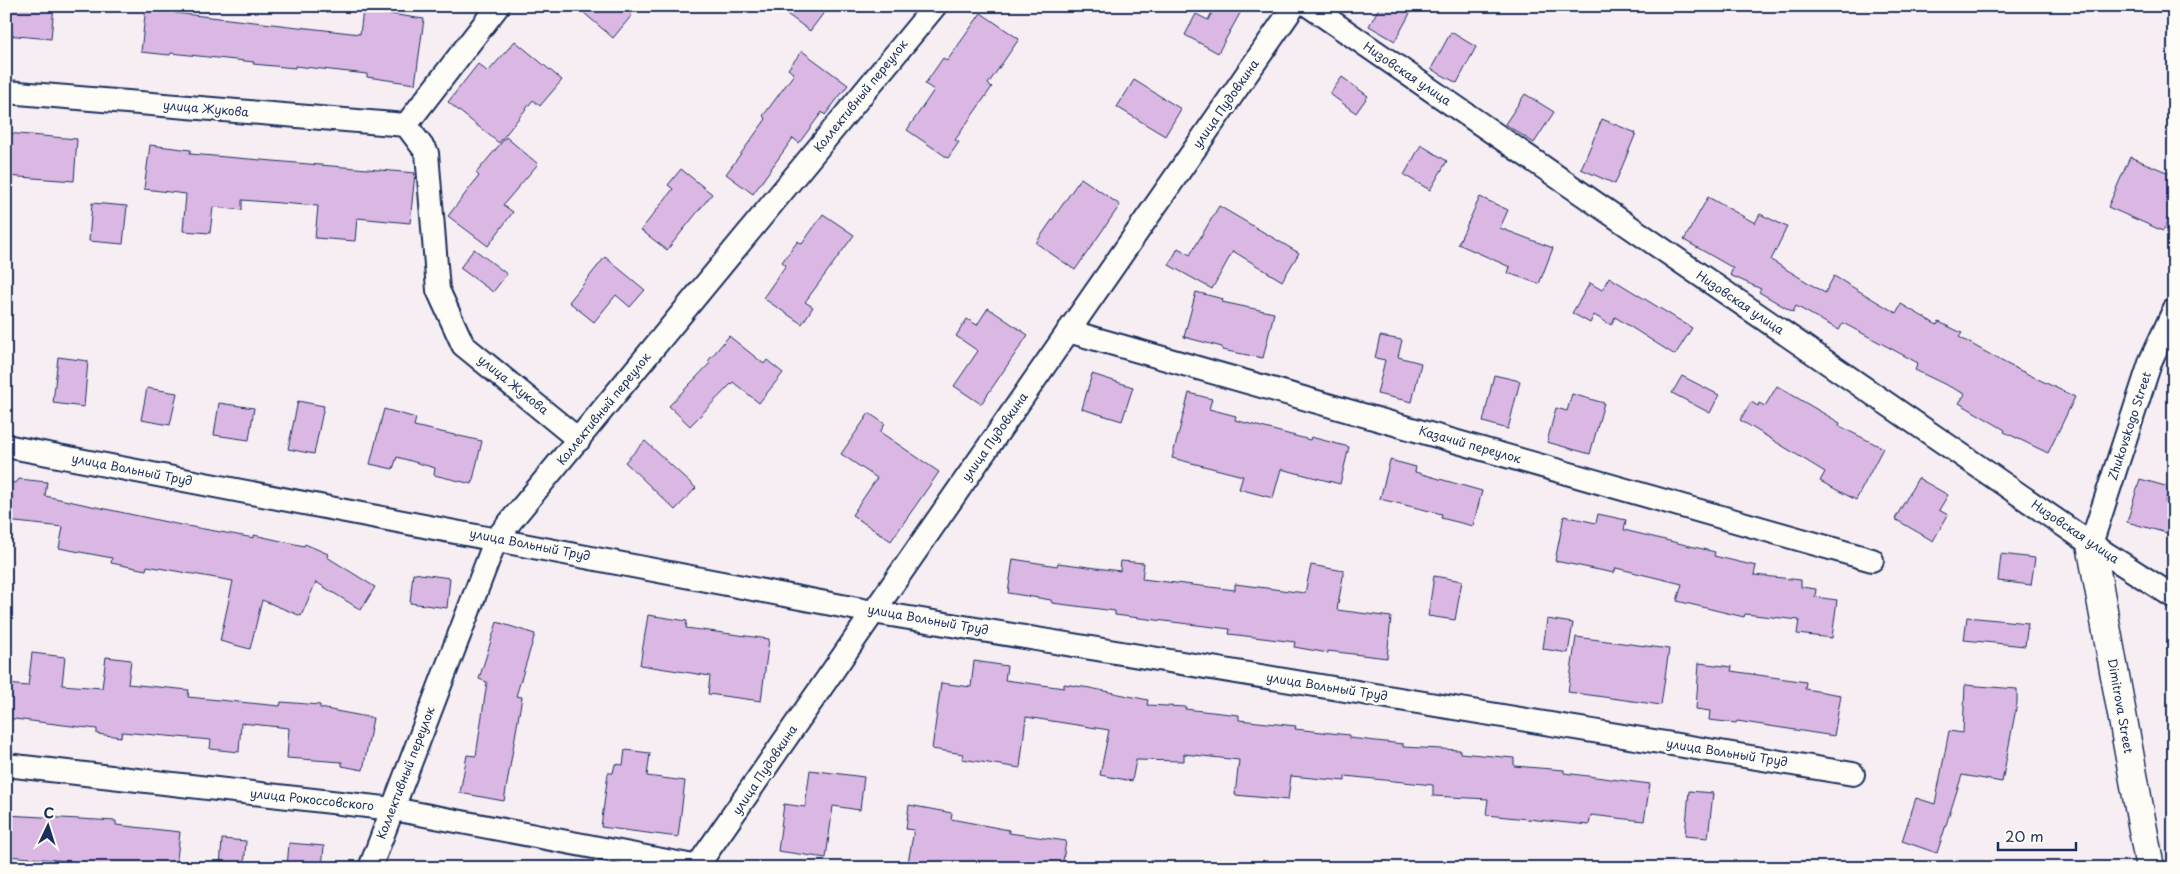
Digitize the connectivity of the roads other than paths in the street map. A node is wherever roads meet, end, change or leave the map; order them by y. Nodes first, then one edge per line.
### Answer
1 (498, 6) edge
2 (935, 6) edge
3 (1294, 6) edge
4 (1309, 6) edge
5 (6, 92) edge
6 (406, 125) junction
7 (2174, 310) edge
8 (1068, 331) junction
9 (579, 440) junction
10 (6, 446) edge
11 (496, 539) junction
12 (2091, 544) junction
13 (1872, 560) dead end
14 (2174, 597) edge
15 (874, 612) junction
16 (6, 765) edge
17 (1853, 774) dead end
18 (393, 809) junction
19 (699, 867) edge
20 (370, 868) edge
21 (2150, 868) edge

1 - 6 street
2 - 9 street, Коллективный переулок
3 - 8 street, улица Пудовкина
4 - 12 street, Низовская улица
5 - 6 street, улица Жукова
6 - 9 street, улица Жукова
7 - 12 street, Zhukovskogo Street
8 - 13 street, Казачий переулок
8 - 15 street, улица Пудовкина
9 - 11 street, Коллективный переулок
10 - 11 street, улица Вольный Труд
11 - 15 street, улица Вольный Труд
11 - 18 street, Коллективный переулок
12 - 14 street, Низовская улица
12 - 21 main road, Dimitrova Street
15 - 17 street, улица Вольный Труд
15 - 19 street, улица Пудовкина
16 - 18 street, улица Рокоссовского
18 - 19 street, улица Рокоссовского
18 - 20 street, Коллективный переулок

